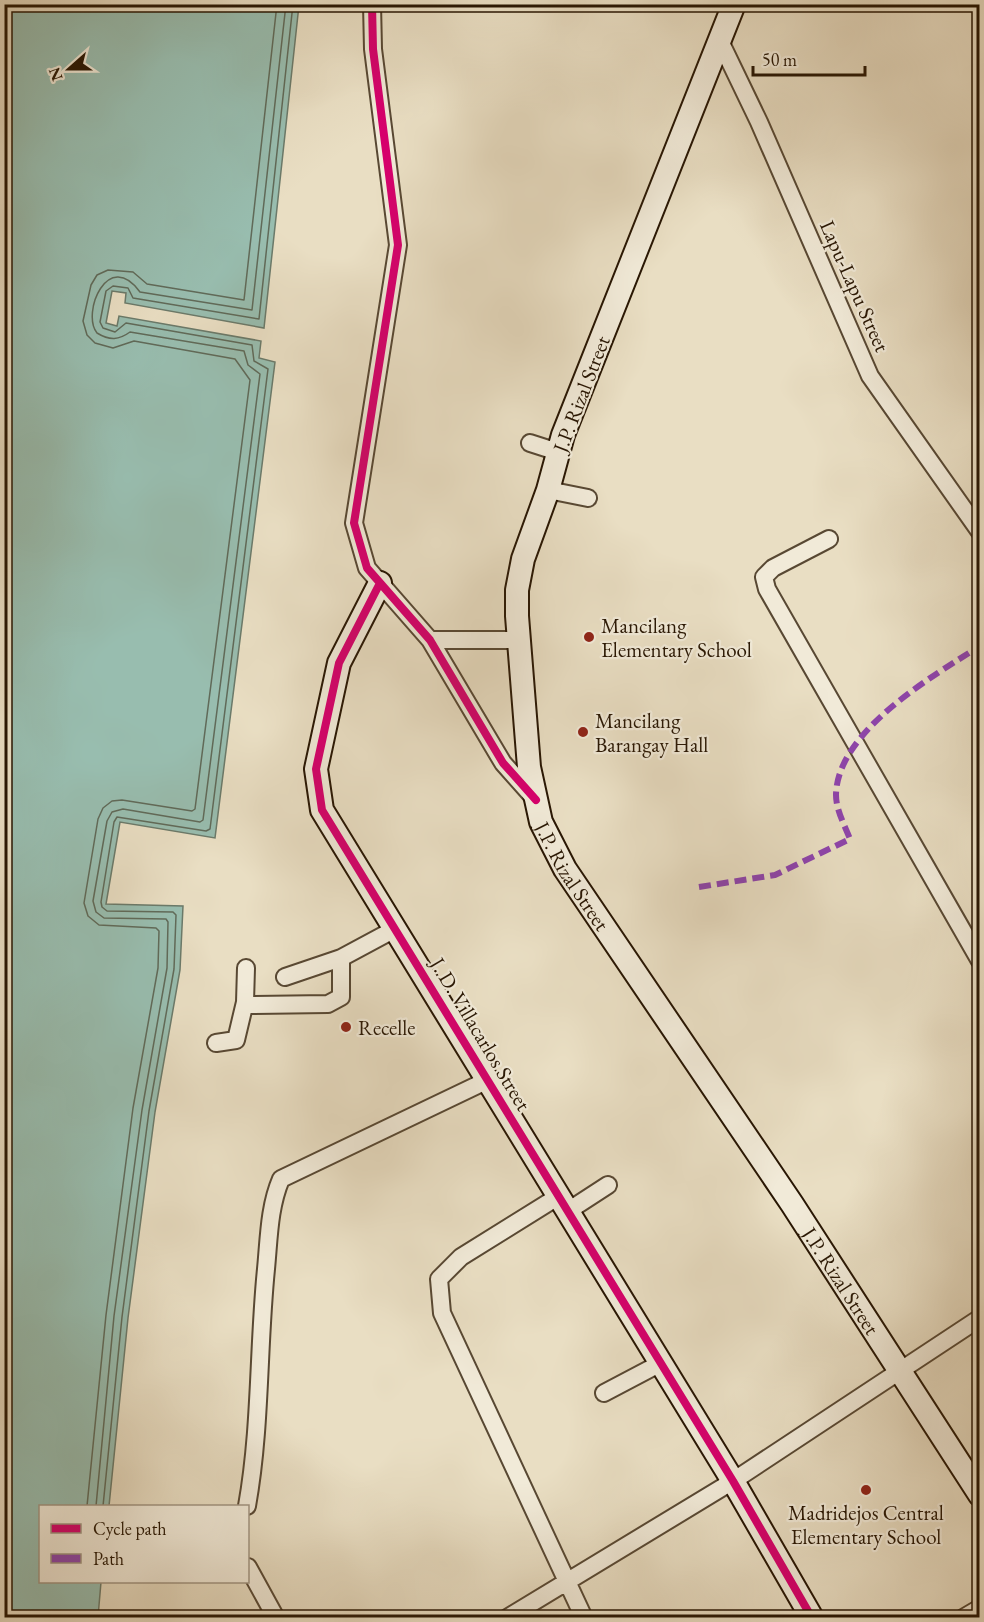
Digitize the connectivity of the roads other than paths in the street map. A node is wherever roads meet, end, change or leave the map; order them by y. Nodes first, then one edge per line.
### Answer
1 (372, 4) edge
2 (734, 4) edge
3 (720, 41) junction
4 (530, 443) dead end
5 (558, 453) junction
6 (548, 490) junction
7 (588, 498) dead end
8 (980, 532) edge
9 (829, 539) dead end
10 (380, 584) junction
11 (430, 640) junction
12 (518, 640) junction
13 (536, 800) junction
14 (396, 929) junction
15 (341, 958) junction
16 (980, 961) edge
17 (246, 968) dead end
18 (285, 977) dead end
19 (245, 1002) junction
20 (216, 1043) dead end
21 (488, 1080) junction
22 (608, 1185) dead end
23 (563, 1203) junction
24 (980, 1318) edge
25 (661, 1362) junction
26 (900, 1371) junction
27 (604, 1393) dead end
28 (733, 1481) junction
29 (980, 1495) edge
30 (246, 1505) edge
31 (249, 1569) edge
32 (567, 1582) junction
33 (980, 1608) edge
34 (276, 1617) edge
35 (507, 1617) edge
36 (584, 1617) edge
37 (812, 1617) edge
38 (963, 1617) edge

1 - 10 street
2 - 3 main road, J.P. Rizal Street
3 - 5 main road, J.P. Rizal Street
3 - 8 street, Lapu-Lapu Street
4 - 5 street
5 - 6 main road, J.P. Rizal Street
6 - 7 street
6 - 12 main road, J.P. Rizal Street
9 - 16 street
10 - 11 street
10 - 14 main road, J. D. Villacarlos Street
11 - 12 street
11 - 13 street
12 - 13 main road, J.P. Rizal Street
13 - 26 main road, J.P. Rizal Street
14 - 15 street
14 - 21 main road, J. D. Villacarlos Street
15 - 18 street
15 - 19 street
17 - 19 street
19 - 20 street
21 - 23 main road, J. D. Villacarlos Street
21 - 30 street
22 - 23 street
23 - 25 main road, J. D. Villacarlos Street
23 - 32 street
24 - 26 street
25 - 27 street
25 - 28 main road, J. D. Villacarlos Street
26 - 28 street
26 - 29 main road, J.P. Rizal Street
28 - 32 street
28 - 37 main road, J. D. Villacarlos Street
31 - 34 street
32 - 35 street
32 - 36 street
33 - 38 street

